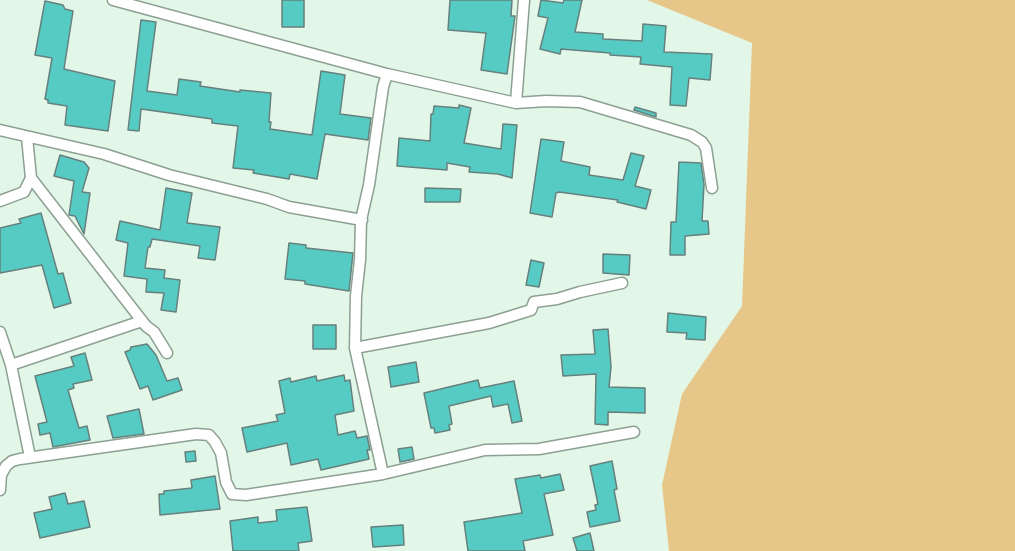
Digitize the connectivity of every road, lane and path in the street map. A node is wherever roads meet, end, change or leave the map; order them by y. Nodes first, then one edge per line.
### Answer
1 (113, 0) edge
2 (524, 0) edge
3 (387, 74) junction
4 (516, 104) junction
5 (0, 130) edge
6 (27, 137) junction
7 (31, 178) junction
8 (711, 188) dead end
9 (0, 201) edge
10 (362, 220) junction
11 (622, 283) dead end
12 (142, 321) junction
13 (0, 332) edge
14 (355, 348) junction
15 (167, 352) dead end
16 (11, 365) junction
17 (634, 432) dead end
18 (30, 457) junction
19 (382, 474) junction
20 (0, 490) edge

1 - 3 street
2 - 4 street
3 - 4 street
3 - 10 street
4 - 8 street
5 - 6 street
6 - 7 street
6 - 10 street
7 - 9 street
7 - 12 street
10 - 14 street
11 - 14 street
12 - 15 street
12 - 16 street
13 - 16 street
14 - 19 street
16 - 18 street
17 - 19 street
18 - 19 street
18 - 20 street

